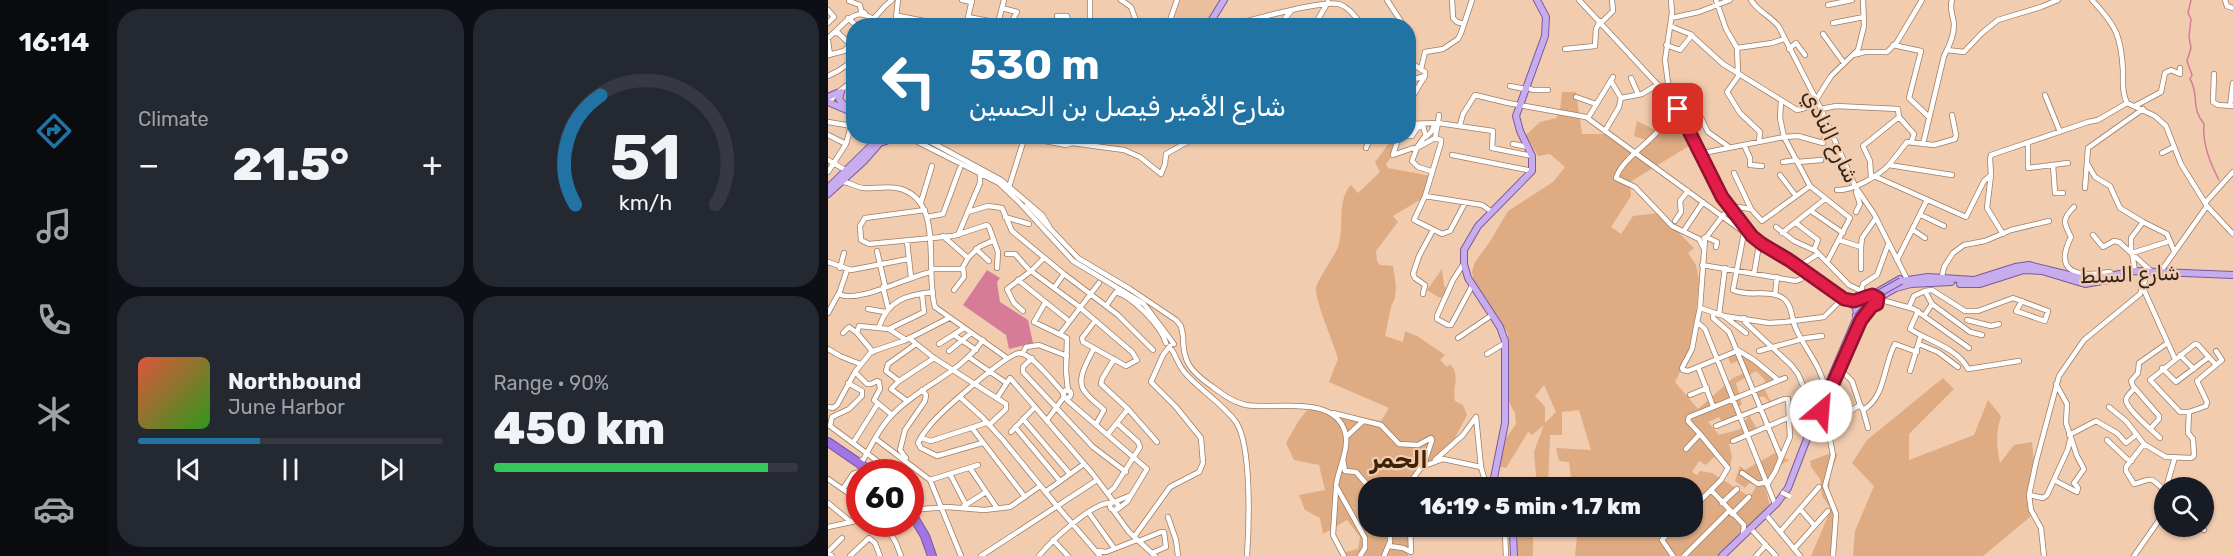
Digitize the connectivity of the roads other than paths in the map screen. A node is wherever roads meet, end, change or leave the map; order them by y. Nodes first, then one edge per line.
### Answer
1 (892, 0) edge
2 (899, 0) edge
3 (962, 0) edge
4 (1004, 0) edge
5 (1090, 0) edge
6 (1121, 0) edge
7 (1177, 0) edge
8 (1225, 0) edge
9 (1387, 0) edge
10 (1452, 0) edge
11 (1472, 0) edge
12 (1537, 0) edge
13 (1581, 0) edge
14 (1612, 0) edge
15 (1671, 0) edge
16 (1730, 0) edge
17 (1751, 0) edge
18 (1852, 0) edge
19 (1863, 0) edge
20 (1922, 0) edge
21 (1952, 0) edge
22 (2058, 0) edge
23 (2092, 0) edge
24 (2225, 0) edge
25 (849, 1) edge
26 (972, 1) edge
27 (1328, 2) edge
28 (1716, 2) edge
29 (1828, 5) dead end
30 (1002, 8) junction
31 (2233, 8) edge
32 (828, 10) edge
33 (1290, 11) junction
34 (865, 13) junction
35 (899, 15) junction
36 (1057, 16) dead end
37 (969, 17) joint
38 (1864, 17) junction
39 (848, 18) edge
40 (873, 18) edge
41 (876, 18) edge
42 (897, 18) edge
43 (898, 18) edge
44 (912, 18) edge
45 (974, 18) edge
46 (999, 18) edge
47 (1013, 18) edge
48 (1068, 18) edge
49 (1090, 18) edge
50 (1135, 18) edge
51 (1171, 18) edge
52 (1215, 18) edge
53 (1262, 18) edge
54 (1285, 18) edge
55 (1319, 18) edge
56 (1355, 18) edge
57 (1399, 18) edge
58 (1671, 18) junction
59 (846, 20) edge
60 (1600, 22) junction
61 (828, 23) edge
62 (1833, 23) dead end
63 (1464, 24) junction
64 (1670, 26) junction
65 (836, 31) junction
66 (1823, 34) dead end
67 (1692, 35) junction
68 (846, 39) edge
69 (1784, 39) junction
70 (828, 40) edge
71 (1666, 45) junction
72 (1893, 45) junction
73 (1737, 48) junction
74 (846, 49) edge
75 (1565, 49) dead end
76 (1790, 50) junction
77 (1947, 51) junction
78 (829, 55) edge
79 (1805, 55) dead end
80 (1854, 55) junction
81 (1844, 63) junction
82 (846, 66) edge
83 (1416, 66) edge
84 (2180, 68) dead end
85 (1421, 69) junction
86 (1738, 74) junction
87 (2214, 74) dead end
88 (828, 76) edge
89 (1425, 76) junction
90 (1631, 78) dead end
91 (1416, 79) edge
92 (2233, 84) edge
93 (1657, 85) junction
94 (1510, 86) dead end
95 (846, 88) edge
96 (1526, 88) junction
97 (1548, 90) dead end
98 (1416, 91) edge
99 (839, 93) junction
100 (1638, 94) junction
101 (1668, 94) junction
102 (2045, 94) dead end
103 (1576, 97) dead end
104 (1621, 98) junction
105 (1816, 100) junction
106 (830, 101) edge
107 (1781, 101) junction
108 (2127, 103) junction
109 (1596, 104) junction
110 (844, 105) joint
111 (1518, 105) junction
112 (2135, 106) junction
113 (2232, 106) edge
114 (846, 108) edge
115 (1821, 109) junction
116 (1696, 110) dead end
117 (2143, 110) junction
118 (1439, 115) dead end
119 (1952, 115) dead end
120 (1899, 117) junction
121 (1929, 117) junction
122 (1588, 118) junction
123 (828, 124) edge
124 (1416, 124) edge
125 (1436, 124) junction
126 (1460, 125) junction
127 (846, 126) edge
128 (1416, 131) edge
129 (1605, 131) junction
130 (2060, 132) junction
131 (828, 135) edge
132 (1425, 136) junction
133 (1784, 137) junction
134 (1834, 137) junction
135 (1435, 138) junction
136 (1759, 142) junction
137 (1911, 143) junction
138 (2028, 143) junction
139 (846, 144) joint
140 (874, 144) edge
141 (916, 144) edge
142 (935, 144) edge
143 (1023, 144) edge
144 (1079, 144) edge
145 (1184, 144) edge
146 (1368, 144) edge
147 (1398, 144) edge
148 (1513, 144) dead end
149 (1923, 144) junction
150 (1744, 145) junction
151 (1528, 147) junction
152 (1729, 147) junction
153 (2174, 147) junction
154 (1366, 148) dead end
155 (1415, 150) junction
156 (1636, 153) junction
157 (1699, 153) junction
158 (2162, 153) dead end
159 (1452, 155) dead end
160 (1532, 156) junction
161 (828, 160) edge
162 (1821, 160) dead end
163 (1797, 161) junction
164 (1783, 162) dead end
165 (2068, 163) dead end
166 (835, 164) junction
167 (2087, 164) junction
168 (1889, 165) junction
169 (2053, 165) junction
170 (932, 166) dead end
171 (1762, 166) dead end
172 (960, 168) dead end
173 (1431, 171) junction
174 (1532, 171) junction
175 (828, 172) edge
176 (2233, 172) edge
177 (980, 173) junction
178 (1734, 173) dead end
179 (1780, 175) dead end
180 (1952, 175) dead end
181 (1991, 175) junction
182 (849, 177) junction
183 (1872, 177) junction
184 (1008, 186) junction
185 (1810, 186) junction
186 (828, 188) edge
187 (1856, 188) junction
188 (2085, 188) dead end
189 (1837, 190) dead end
190 (1688, 191) junction
191 (2063, 193) dead end
192 (828, 194) edge
193 (1425, 196) junction
194 (1796, 196) junction
195 (1825, 199) junction
196 (1927, 200) junction
197 (921, 202) junction
198 (1703, 202) junction
199 (1465, 203) junction
200 (1025, 204) junction
201 (2206, 204) junction
202 (2074, 207) dead end
203 (1751, 209) junction
204 (925, 210) junction
205 (1811, 211) junction
206 (968, 212) junction
207 (1492, 212) junction
208 (1731, 212) junction
209 (1856, 212) dead end
210 (1921, 215) junction
211 (1037, 216) junction
212 (1722, 216) junction
213 (927, 217) junction
214 (1005, 217) junction
215 (1876, 218) junction
216 (2049, 221) dead end
217 (2143, 222) junction
218 (1796, 223) junction
219 (1029, 224) dead end
220 (1944, 226) dead end
221 (1776, 227) dead end
222 (1685, 229) junction
223 (1432, 230) junction
224 (1913, 230) junction
225 (1843, 233) junction
226 (1747, 234) junction
227 (1782, 234) junction
228 (2003, 234) junction
229 (2233, 234) edge
230 (958, 235) junction
231 (2093, 235) dead end
232 (942, 236) junction
233 (1698, 237) junction
234 (929, 238) junction
235 (1706, 238) junction
236 (1925, 238) dead end
237 (994, 240) junction
238 (1839, 240) junction
239 (907, 241) junction
240 (2170, 241) junction
241 (1759, 245) junction
242 (1888, 245) junction
243 (1703, 247) junction
244 (1716, 247) dead end
245 (1861, 247) junction
246 (976, 249) junction
247 (877, 251) dead end
248 (2174, 251) junction
249 (1816, 252) junction
250 (844, 253) dead end
251 (2132, 253) junction
252 (1007, 254) dead end
253 (968, 258) junction
254 (1044, 258) junction
255 (908, 259) junction
256 (1897, 260) junction
257 (989, 261) dead end
258 (2142, 261) junction
259 (828, 262) edge
260 (1827, 262) junction
261 (1464, 263) junction
262 (880, 265) junction
263 (1702, 265) junction
264 (840, 268) junction
265 (997, 268) dead end
266 (1725, 268) junction
267 (1798, 268) junction
268 (1861, 268) dead end
269 (2134, 268) junction
270 (963, 269) junction
271 (847, 270) junction
272 (1736, 270) junction
273 (931, 271) junction
274 (1031, 271) junction
275 (2161, 271) junction
276 (2149, 273) junction
277 (1064, 274) junction
278 (1754, 274) junction
279 (1804, 274) junction
280 (2114, 275) junction
281 (911, 277) junction
282 (2233, 277) edge
283 (1777, 278) junction
284 (1946, 279) junction
285 (1018, 280) junction
286 (1903, 280) junction
287 (1099, 283) dead end
288 (1472, 286) junction
289 (884, 287) junction
290 (1054, 288) junction
291 (2143, 288) junction
292 (954, 290) dead end
293 (1862, 291) junction
294 (1925, 291) junction
295 (933, 292) junction
296 (1889, 292) junction
297 (838, 294) junction
298 (922, 294) junction
299 (1090, 294) junction
300 (1422, 294) dead end
301 (1775, 295) junction
302 (1838, 298) junction
303 (1871, 300) junction
304 (2022, 301) junction
305 (1889, 302) junction
306 (1045, 303) junction
307 (1851, 303) junction
308 (1898, 304) junction
309 (1932, 304) junction
310 (1106, 306) junction
311 (1080, 307) junction
312 (1909, 307) junction
313 (1700, 308) junction
314 (868, 309) dead end
315 (887, 310) junction
316 (1023, 311) dead end
317 (1918, 311) junction
318 (1965, 311) junction
319 (828, 313) edge
320 (1857, 314) junction
321 (1492, 315) junction
322 (1719, 315) junction
323 (1924, 316) junction
324 (949, 318) junction
325 (1744, 318) junction
326 (1967, 320) junction
327 (1069, 321) junction
328 (1095, 321) junction
329 (1793, 321) junction
330 (1697, 322) junction
331 (1999, 324) dead end
332 (879, 327) junction
333 (1963, 327) junction
334 (964, 328) junction
335 (889, 329) junction
336 (856, 332) junction
337 (843, 333) dead end
338 (1746, 333) dead end
339 (1060, 334) junction
340 (954, 335) junction
341 (975, 335) junction
342 (1921, 335) junction
343 (1982, 335) dead end
344 (1822, 336) dead end
345 (1458, 338) dead end
346 (907, 339) junction
347 (1802, 340) junction
348 (963, 342) junction
349 (984, 342) junction
350 (1505, 343) junction
351 (916, 344) junction
352 (939, 344) dead end
353 (1184, 344) junction
354 (1920, 344) junction
355 (2166, 344) junction
356 (1172, 346) junction
357 (1773, 347) junction
358 (977, 348) junction
359 (1094, 348) junction
360 (1969, 348) dead end
361 (828, 349) edge
362 (1153, 350) dead end
363 (950, 351) dead end
364 (1738, 351) junction
365 (1759, 351) dead end
366 (1917, 351) junction
367 (2216, 351) dead end
368 (873, 352) junction
369 (1022, 352) junction
370 (1487, 354) dead end
371 (2180, 355) junction
372 (1066, 356) junction
373 (2209, 357) junction
374 (934, 358) junction
375 (970, 358) junction
376 (1003, 358) junction
377 (1031, 358) junction
378 (1114, 359) junction
379 (1717, 359) junction
380 (2175, 359) junction
381 (2019, 361) dead end
382 (861, 364) junction
383 (2216, 365) junction
384 (1698, 367) junction
385 (1838, 367) junction
386 (1958, 367) dead end
387 (2162, 368) junction
388 (2194, 369) junction
389 (953, 371) junction
390 (1910, 371) dead end
391 (855, 372) junction
392 (990, 372) junction
393 (1785, 378) dead end
394 (1778, 380) junction
395 (899, 381) junction
396 (1005, 382) junction
397 (848, 383) junction
398 (2056, 384) junction
399 (975, 385) junction
400 (1707, 388) junction
401 (2134, 388) junction
402 (922, 390) junction
403 (1752, 391) junction
404 (1826, 392) junction
405 (1065, 394) junction
406 (1689, 395) dead end
407 (960, 397) junction
408 (997, 398) junction
409 (1733, 399) junction
410 (907, 401) junction
411 (1821, 403) junction
412 (877, 405) dead end
413 (1860, 405) junction
414 (1713, 406) junction
415 (828, 407) edge
416 (2109, 407) dead end
417 (1035, 408) junction
418 (1760, 408) junction
419 (1056, 409) junction
420 (1128, 410) junction
421 (2132, 410) junction
422 (1863, 411) junction
423 (2189, 411) junction
424 (1333, 413) junction
425 (892, 415) junction
426 (1740, 417) junction
427 (1790, 417) junction
428 (1023, 419) junction
429 (1047, 420) junction
430 (1363, 420) junction
431 (987, 423) junction
432 (1117, 423) junction
433 (1827, 423) junction
434 (2128, 423) junction
435 (1096, 424) junction
436 (1716, 426) dead end
437 (1815, 426) junction
438 (1016, 427) junction
439 (1767, 427) junction
440 (972, 428) junction
441 (1868, 428) dead end
442 (2151, 428) junction
443 (1011, 432) dead end
444 (1108, 434) junction
445 (1700, 434) junction
446 (1748, 435) junction
447 (2136, 435) junction
448 (1346, 437) junction
449 (921, 438) junction
450 (2160, 438) dead end
451 (876, 439) junction
452 (2070, 439) junction
453 (2108, 440) dead end
454 (1733, 441) dead end
455 (1157, 442) dead end
456 (853, 443) junction
457 (982, 443) junction
458 (828, 444) edge
459 (2144, 444) junction
460 (1686, 449) dead end
461 (867, 454) junction
462 (1135, 457) junction
463 (1342, 458) junction
464 (2175, 458) junction
465 (850, 459) edge
466 (865, 459) edge
467 (874, 459) edge
468 (1781, 459) junction
469 (2133, 461) junction
470 (1432, 463) junction
471 (1084, 464) junction
472 (978, 465) dead end
473 (1426, 465) junction
474 (1481, 467) junction
475 (970, 468) junction
476 (1126, 472) junction
477 (1742, 473) dead end
478 (925, 474) junction
479 (950, 474) junction
480 (1070, 474) junction
481 (1360, 477) edge
482 (1414, 477) edge
483 (1484, 477) edge
484 (1494, 477) edge
485 (2169, 477) edge
486 (828, 479) edge
487 (930, 480) junction
488 (1097, 480) junction
489 (2054, 480) junction
490 (1060, 481) junction
491 (2154, 481) edge
492 (1756, 483) junction
493 (846, 484) edge
494 (1767, 484) junction
495 (1040, 486) junction
496 (1819, 487) dead end
497 (1336, 488) junction
498 (843, 489) junction
499 (1737, 489) dead end
500 (1710, 490) junction
501 (846, 491) edge
502 (986, 492) junction
503 (1046, 492) junction
504 (1769, 492) junction
505 (1109, 493) junction
506 (1783, 493) dead end
507 (1131, 494) junction
508 (2029, 495) junction
509 (1789, 496) dead end
510 (1025, 497) junction
511 (1703, 497) edge
512 (1749, 497) dead end
513 (828, 503) edge
514 (1722, 503) junction
515 (1774, 505) junction
516 (1114, 506) junction
517 (964, 507) junction
518 (942, 508) junction
519 (997, 508) junction
520 (1058, 508) junction
521 (924, 509) edge
522 (1800, 509) junction
523 (1828, 511) dead end
524 (1731, 512) junction
525 (1089, 513) junction
526 (1767, 516) junction
527 (1168, 517) dead end
528 (846, 518) edge
529 (846, 523) edge
530 (1073, 524) junction
531 (1744, 525) junction
532 (1814, 525) junction
533 (828, 527) edge
534 (1754, 527) junction
535 (2154, 527) edge
536 (1780, 532) junction
537 (924, 534) edge
538 (1743, 536) junction
539 (893, 537) edge
540 (921, 537) edge
541 (1389, 537) edge
542 (1411, 537) edge
543 (1503, 537) edge
544 (1513, 537) edge
545 (1665, 537) edge
546 (842, 538) dead end
547 (1137, 539) junction
548 (1053, 540) junction
549 (1766, 545) junction
550 (1389, 546) junction
551 (1114, 548) junction
552 (1794, 549) junction
553 (1761, 550) junction
554 (828, 552) edge
555 (989, 554) edge
556 (1153, 554) edge
557 (1104, 555) edge
558 (832, 556) edge
559 (850, 556) edge
560 (880, 556) edge
561 (901, 556) edge
562 (930, 556) edge
563 (961, 556) edge
564 (981, 556) edge
565 (1039, 556) edge
566 (1068, 556) edge
567 (1178, 556) edge
568 (1246, 556) edge
569 (1344, 556) edge
570 (1360, 556) edge
571 (1384, 556) edge
572 (1506, 556) edge
573 (1514, 556) edge
574 (1673, 556) edge
575 (1684, 556) edge
576 (1723, 556) edge
577 (1756, 556) edge
578 (1767, 556) edge
579 (1776, 556) edge
580 (1800, 556) edge
581 (1833, 556) edge
582 (2044, 556) edge
583 (2134, 556) edge

1 - 41 street
2 - 35 street
2 - 42 street
3 - 26 street
4 - 30 street
5 - 49 street
6 - 50 street
7 - 51 street
8 - 52 main road
9 - 57 street
10 - 63 street
11 - 63 street
12 - 96 main road
13 - 60 street
14 - 60 street
15 - 58 street
16 - 28 street
17 - 69 street, شارع النادي
18 - 29 street
19 - 38 street
20 - 72 street
21 - 77 street
22 - 77 street
23 - 108 street
24 - 31 street
25 - 34 street
26 - 37 street
27 - 33 street
27 - 55 street
27 - 56 street
28 - 58 street
28 - 73 street
30 - 46 street
30 - 47 street
32 - 61 street
33 - 53 street
33 - 54 street
34 - 39 street
34 - 40 street
35 - 43 street
35 - 44 street
36 - 48 street
37 - 45 street
38 - 62 street
38 - 80 street
58 - 64 street
59 - 65 street
60 - 75 street
60 - 93 street
60 - 101 street
63 - 85 street
64 - 67 street
64 - 71 street
65 - 68 street
65 - 70 street
66 - 81 street
67 - 71 street
67 - 86 street
69 - 73 street
69 - 76 street, شارع النادي
70 - 78 street
71 - 101 street
72 - 80 street
72 - 121 street
73 - 86 street
74 - 78 street
76 - 79 street
76 - 105 street, شارع النادي
77 - 121 street
80 - 81 street
81 - 105 street
82 - 88 street
83 - 85 street
84 - 112 street
85 - 89 street
86 - 107 street
86 - 136 street
87 - 113 street
89 - 91 street
89 - 98 street
90 - 100 street
92 - 113 street
93 - 100 street
93 - 101 street
94 - 96 street
95 - 99 street
96 - 97 street
96 - 111 main road
99 - 106 main road
99 - 110 main road
100 - 104 street
101 - 156 street
101 - 157 street
102 - 130 street
103 - 109 street
104 - 109 street
104 - 129 street
105 - 107 street
105 - 115 street, شارع النادي
106 - 110 main road
106 - 114 main road
107 - 133 street
108 - 112 street
108 - 130 street
109 - 122 street
111 - 122 street
111 - 126 street
111 - 151 main road
112 - 117 street
115 - 120 street
115 - 134 street, شارع النادي
116 - 152 street
117 - 153 street
117 - 167 street
118 - 125 street
119 - 149 street
120 - 137 street
120 - 183 street
121 - 149 street
122 - 129 street
123 - 127 street
124 - 125 street
125 - 126 street
125 - 132 street
125 - 135 street
126 - 160 street
128 - 132 street
129 - 156 street
130 - 138 street
131 - 139 street
132 - 155 street
133 - 134 street
133 - 136 street
133 - 163 street
134 - 187 street, شارع النادي
135 - 155 street
135 - 173 street
136 - 150 street
137 - 149 street
137 - 168 street
138 - 169 street
138 - 181 street
139 - 166 street
140 - 182 main road
141 - 177 street
142 - 184 street
143 - 184 street
144 - 145 street
146 - 154 street
147 - 155 street
148 - 151 street
150 - 152 street
150 - 171 street
151 - 160 main road
152 - 157 street
153 - 158 street
153 - 201 street
155 - 173 street
156 - 190 street
156 - 233 street
157 - 208 street
159 - 174 street
160 - 174 main road
161 - 166 street
162 - 163 street
163 - 164 street
163 - 185 street
165 - 169 street
166 - 175 street
166 - 182 street
167 - 188 street
167 - 217 street
168 - 180 street
168 - 183 street
169 - 191 street
170 - 197 street
172 - 213 street
173 - 193 street
174 - 207 main road
176 - 201 street
177 - 200 street
177 - 206 street
177 - 211 street
178 - 203 street
179 - 194 street
181 - 196 street
181 - 228 street
182 - 186 main road
182 - 192 main road
182 - 197 street
183 - 187 street
183 - 196 street
184 - 200 street
185 - 194 street
185 - 195 street
187 - 189 street
187 - 209 street
187 - 215 street, شارع النادي
190 - 198 street
190 - 222 street
193 - 199 street
193 - 223 street
194 - 203 street
195 - 205 street
195 - 225 street
196 - 210 street
197 - 204 street
198 - 212 street
198 - 222 street
199 - 207 street
199 - 223 street
200 - 211 street
200 - 211 street
201 - 229 street
201 - 248 street
202 - 280 street
203 - 208 street
204 - 213 street
204 - 239 street
205 - 218 street
205 - 225 street
206 - 214 street
206 - 230 street
207 - 261 main road
208 - 212 street
208 - 226 street
208 - 267 street
210 - 220 street
210 - 224 street
211 - 353 street
211 - 356 street
212 - 226 street
212 - 235 street
213 - 234 street
214 - 219 street
214 - 254 street
215 - 242 street, شارع النادي
215 - 245 street
216 - 228 street
217 - 240 street
217 - 251 street
218 - 227 street
218 - 249 street
221 - 227 street
222 - 233 street
223 - 300 street
224 - 236 street
224 - 256 street
225 - 238 street
226 - 241 street
226 - 272 street
227 - 249 street
228 - 284 street
230 - 232 street
230 - 237 street
231 - 251 street
232 - 234 street
232 - 253 street
233 - 235 street
233 - 243 street
234 - 239 street
234 - 273 street
235 - 243 street
235 - 244 street
237 - 246 street
237 - 265 street
238 - 245 street
238 - 260 street
239 - 255 street
240 - 248 street
240 - 251 street
241 - 267 street
241 - 278 street
242 - 256 street, شارع النادي
242 - 293 street
243 - 263 street
245 - 268 street
246 - 253 street
246 - 257 street
247 - 262 street
248 - 275 street
249 - 260 street
249 - 267 street
250 - 264 street
251 - 258 street
251 - 269 street
252 - 274 street
253 - 270 street
254 - 274 street
254 - 277 street
255 - 262 street
255 - 281 street
256 - 286 street, شارع النادي
258 - 269 street
258 - 276 street
259 - 264 street
260 - 293 street
261 - 288 main road
261 - 288 street
262 - 271 street
262 - 289 street
263 - 266 street
263 - 313 street
264 - 271 street
266 - 272 street
266 - 322 street
267 - 279 street
267 - 303 street
269 - 276 main road, شارع السلط
269 - 280 main road, شارع السلط
270 - 273 street
270 - 292 street
271 - 297 street
272 - 278 street
272 - 301 street
273 - 281 street
273 - 295 street
274 - 285 street
274 - 290 street
275 - 276 main road, شارع السلط
275 - 282 main road, شارع السلط
276 - 282 main road, شارع السلط
276 - 284 main road, شارع السلط
276 - 291 street
277 - 290 street
277 - 299 street
278 - 283 street
279 - 283 street
279 - 302 street
280 - 284 main road, شارع السلط
281 - 289 street
283 - 301 street
284 - 286 main road, شارع السلط
284 - 296 main road
285 - 306 street
285 - 316 street
286 - 303 main road
286 - 385 main road, شارع السلط, bridge
287 - 299 street
288 - 321 main road
289 - 297 street
289 - 315 street
290 - 311 street
291 - 355 street
291 - 398 street
293 - 303 street
294 - 309 street
294 - 312 street
294 - 318 street
295 - 298 street
295 - 324 street
296 - 303 main road
296 - 305 main road
297 - 319 street
298 - 315 street
298 - 335 street
299 - 310 street
299 - 311 street
301 - 329 street
302 - 307 street
302 - 329 street
303 - 305 street
303 - 307 street
303 - 308 street
303 - 320 main road
303 - 385 main road
304 - 304 street
304 - 318 street
305 - 308 street
306 - 327 street
306 - 339 street
307 - 320 main road
308 - 312 street
309 - 323 street
309 - 333 street
310 - 356 street
310 - 362 street
311 - 327 street
311 - 328 street
312 - 317 street
313 - 322 street
313 - 330 street
314 - 315 street
315 - 332 street
317 - 323 street
317 - 342 street
318 - 326 street
320 - 404 main road
321 - 345 street
321 - 350 main road
322 - 325 street
322 - 338 street
322 - 364 street
323 - 360 street
324 - 334 street
324 - 346 street
325 - 329 street
325 - 357 street
326 - 331 street
326 - 333 street
327 - 339 street
328 - 359 street
328 - 378 street
329 - 347 street
330 - 379 street
330 - 384 street
332 - 335 street
332 - 336 street
333 - 343 street
334 - 340 street
334 - 341 street
335 - 346 street
336 - 337 street
336 - 368 street
339 - 372 street
340 - 348 street
340 - 352 street
341 - 348 street
341 - 349 street
341 - 358 street
342 - 354 street
342 - 381 street
344 - 347 street
346 - 351 street
346 - 368 street
347 - 357 street
347 - 404 street
348 - 358 street
348 - 363 street
349 - 358 street
349 - 376 street
350 - 370 street
350 - 484 main road
351 - 374 street
351 - 395 street
353 - 356 street
353 - 424 street
354 - 366 street
354 - 386 street
355 - 380 street
355 - 401 street
356 - 547 street
356 - 568 street
357 - 365 street
357 - 411 street
358 - 375 street
359 - 378 street
359 - 435 street
361 - 382 street
364 - 379 street
364 - 394 street
364 - 403 street
366 - 390 street
366 - 422 street
367 - 383 street
368 - 382 street
369 - 372 street
369 - 376 street
369 - 376 street
369 - 377 street
371 - 373 street
371 - 380 street
371 - 388 street
372 - 405 street
373 - 383 street
373 - 388 street
374 - 389 street
374 - 395 street
375 - 389 street
375 - 392 street
376 - 392 street
377 - 405 street
377 - 419 street
378 - 420 street
379 - 384 street
379 - 409 street
380 - 387 street
382 - 391 street
383 - 423 street
384 - 400 street
385 - 404 main road
385 - 411 main road, شارع السلط
385 - 413 street
387 - 388 street
387 - 423 street
389 - 399 street
389 - 402 street
391 - 397 street
391 - 425 street
392 - 396 street
392 - 399 street
393 - 394 street
394 - 403 street
395 - 410 street
396 - 408 street
396 - 417 street
397 - 415 street
397 - 456 street
398 - 452 street
398 - 508 street
399 - 407 street
399 - 408 street
400 - 406 street
400 - 414 street
401 - 421 street
401 - 442 street
402 - 410 street
402 - 478 street
403 - 409 street
403 - 418 street
404 - 411 main road
404 - 437 main road, شارع السلط
405 - 419 street
405 - 435 street
407 - 431 street
407 - 449 street
408 - 431 street
409 - 414 street
409 - 426 street
410 - 425 street
411 - 515 main road, شارع السلط
412 - 456 street
413 - 422 street
413 - 433 street
414 - 445 street
416 - 434 street
417 - 428 street
417 - 429 street
418 - 426 street
418 - 427 street
418 - 439 street
419 - 429 street
419 - 476 street
420 - 432 street
420 - 455 street
421 - 434 street
421 - 442 street
422 - 441 street
423 - 464 street
424 - 430 street
424 - 448 street
425 - 451 street
426 - 436 street
426 - 446 street
427 - 439 street
427 - 468 street
428 - 438 street
428 - 480 street
429 - 471 street
430 - 448 street
430 - 473 street
431 - 440 street
431 - 495 street
432 - 444 street
432 - 462 street
433 - 437 street
433 - 581 street
434 - 447 street
435 - 444 street
437 - 526 main road, شارع السلط
438 - 443 street
438 - 490 street
439 - 446 street
439 - 468 street
440 - 449 street
440 - 457 street
442 - 450 street
444 - 462 street
445 - 460 street
445 - 500 street
446 - 454 street
446 - 494 street
447 - 452 street
447 - 459 street
448 - 463 street
449 - 457 street
451 - 461 street
451 - 478 street
452 - 489 street
452 - 489 street
453 - 469 street
456 - 461 street
457 - 510 street
458 - 465 highway
459 - 464 street
459 - 469 street
461 - 466 street
461 - 467 street
462 - 476 street
462 - 507 street
463 - 481 street
463 - 497 street
464 - 485 street
468 - 494 street
469 - 491 street
470 - 473 street
470 - 474 street
470 - 474 street
471 - 480 street
471 - 488 street
472 - 475 street
473 - 482 street
474 - 483 street
475 - 479 street
475 - 502 street
476 - 505 street
477 - 492 street
478 - 487 street
479 - 487 street
479 - 517 street
480 - 490 street
486 - 498 street
487 - 518 street
488 - 505 street
488 - 520 street
489 - 508 street
490 - 503 street
492 - 494 street
492 - 504 street
493 - 498 street
494 - 504 street
494 - 515 street
495 - 503 street
495 - 510 street
496 - 522 street
497 - 569 street
497 - 570 street
498 - 501 street
499 - 514 street
500 - 511 street
500 - 514 street
502 - 517 street
502 - 519 street
503 - 520 street
504 - 515 street
505 - 516 street
506 - 509 street, bridge
507 - 516 street
507 - 516 street
508 - 582 street
510 - 519 street
512 - 524 street
513 - 528 street
514 - 524 street
515 - 534 main road, شارع السلط
516 - 525 street
516 - 547 street
517 - 518 street
517 - 519 street
518 - 521 street
518 - 563 street
520 - 530 street
520 - 555 street
522 - 532 street
522 - 536 street
523 - 532 street
524 - 531 street
524 - 575 street
525 - 530 street
525 - 551 street
526 - 534 main road, شارع السلط
526 - 536 street
527 - 567 street
529 - 533 street
530 - 548 street
530 - 557 street
531 - 534 street
531 - 538 street
532 - 552 street
534 - 538 main road, شارع السلط
534 - 549 street
534 - 576 main road, شارع السلط
535 - 583 street
536 - 552 street
537 - 562 highway
538 - 576 main road, شارع السلط
539 - 561 street
540 - 562 highway
541 - 550 street
542 - 550 street
543 - 572 street
544 - 573 main road
545 - 574 street
546 - 554 street
547 - 551 street
547 - 556 street
547 - 556 street
548 - 565 street
548 - 566 street
549 - 553 street
549 - 579 street
550 - 571 street
551 - 557 street
552 - 580 street
553 - 577 street
553 - 578 street
554 - 558 street
555 - 564 street
559 - 560 street

